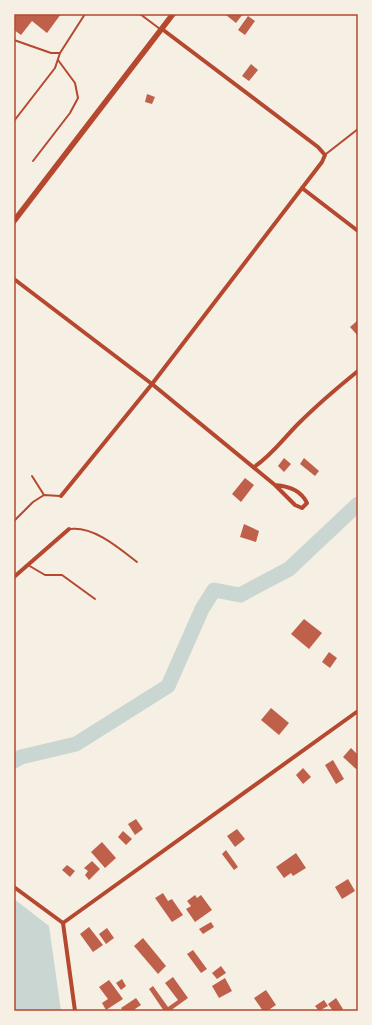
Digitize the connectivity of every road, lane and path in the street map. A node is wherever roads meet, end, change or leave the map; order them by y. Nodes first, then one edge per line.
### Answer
1 (85, 14) edge
2 (140, 14) edge
3 (173, 14) edge
4 (162, 30) junction
5 (14, 40) edge
6 (60, 53) junction
7 (58, 60) junction
8 (14, 121) edge
9 (358, 129) edge
10 (325, 155) junction
11 (33, 161) dead end
12 (302, 188) junction
13 (14, 221) edge
14 (358, 230) edge
15 (14, 279) edge
16 (358, 371) edge
17 (152, 384) junction
18 (254, 467) junction
19 (32, 476) dead end
20 (275, 485) junction
21 (44, 495) junction
22 (61, 496) joint
23 (14, 521) edge
24 (69, 529) joint
25 (137, 562) dead end
26 (28, 565) junction
27 (14, 577) edge
28 (95, 599) dead end
29 (358, 712) edge
30 (14, 887) edge
31 (63, 923) junction
32 (75, 1011) edge

1 - 6 lane
2 - 4 lane
3 - 4 street
4 - 10 street
4 - 13 street
5 - 6 lane
6 - 7 lane
7 - 8 lane
7 - 11 lane
9 - 10 lane
10 - 12 street
12 - 14 street
12 - 17 street
15 - 17 street
16 - 18 street
17 - 18 street
17 - 22 street
18 - 20 street
19 - 21 lane
20 - 20 street
21 - 22 lane
21 - 23 lane
24 - 25 lane
24 - 26 street
26 - 27 street
26 - 28 lane
29 - 31 street
30 - 31 street
31 - 32 street

